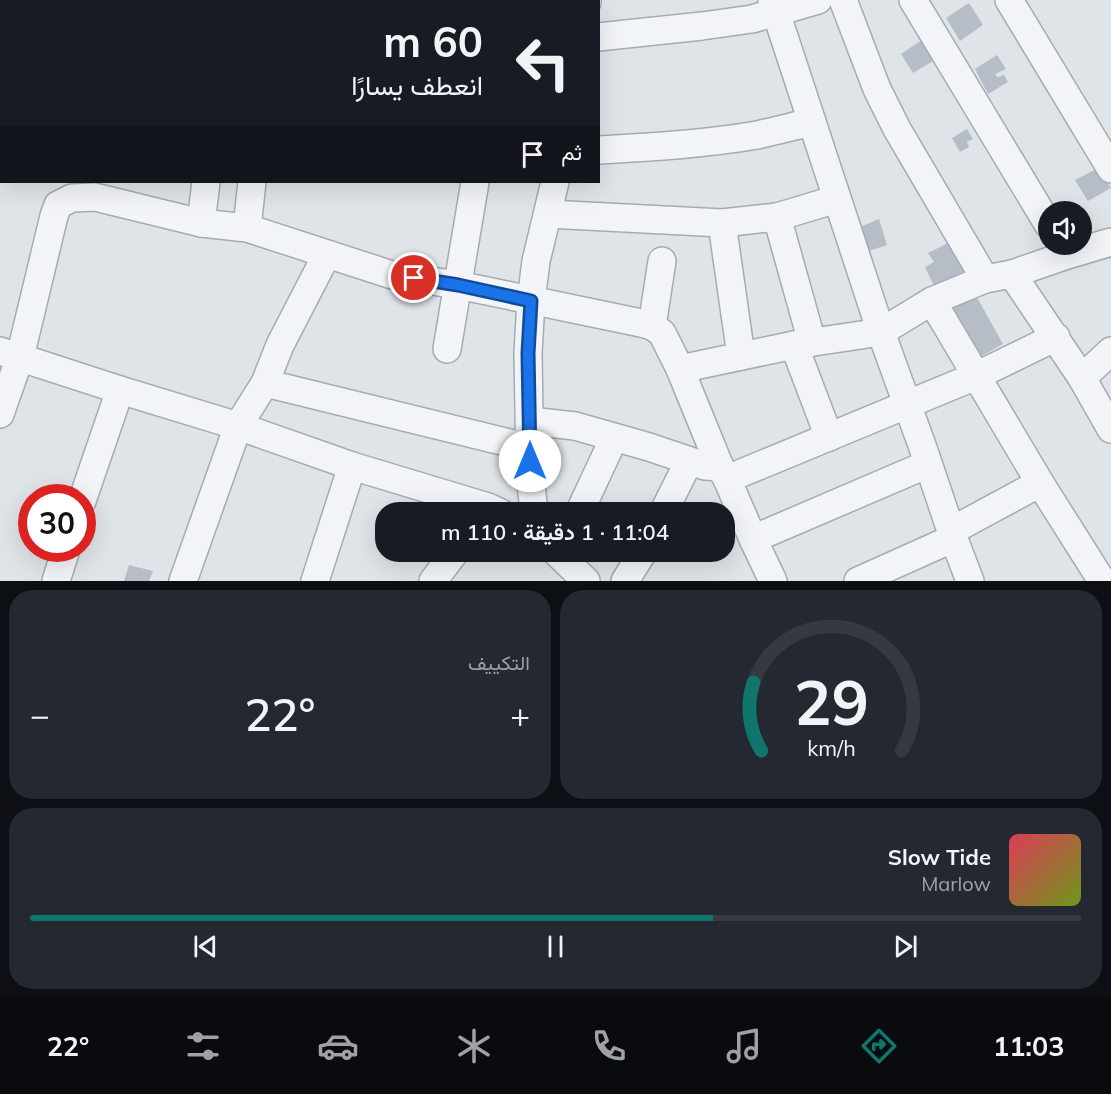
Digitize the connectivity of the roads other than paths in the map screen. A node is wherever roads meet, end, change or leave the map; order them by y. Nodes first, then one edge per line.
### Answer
1 (818, 0) edge
2 (843, 0) edge
3 (913, 0) edge
4 (1009, 0) edge
5 (774, 6) edge
6 (600, 37) edge
7 (812, 122) junction
8 (600, 150) edge
9 (1111, 169) edge
10 (206, 183) edge
11 (252, 183) edge
12 (475, 183) edge
13 (555, 183) edge
14 (837, 199) junction
15 (1038, 207) edge
16 (548, 213) junction
17 (777, 217) junction
18 (201, 223) junction
19 (722, 223) junction
20 (247, 228) junction
21 (1111, 242) edge
22 (1092, 245) edge
23 (327, 254) junction
24 (1053, 255) edge
25 (662, 261) dead end
26 (1012, 274) junction
27 (985, 279) junction
28 (458, 285) junction
29 (531, 301) junction
30 (932, 302) junction
31 (652, 326) junction
32 (881, 332) junction
33 (1056, 337) junction
34 (803, 344) junction
35 (447, 349) dead end
36 (1111, 351) edge
37 (10, 354) edge
38 (741, 356) junction
39 (680, 369) junction
40 (976, 376) junction
41 (1082, 378) junction
42 (265, 383) junction
43 (120, 390) junction
44 (907, 404) junction
45 (0, 414) edge
46 (530, 421) junction
47 (238, 426) junction
48 (1111, 429) edge
49 (829, 437) junction
50 (614, 438) junction
51 (530, 448) junction
52 (689, 461) junction
53 (928, 464) junction
54 (352, 466) junction
55 (724, 473) junction
56 (1040, 483) junction
57 (88, 484) edge
58 (463, 502) edge
59 (532, 502) edge
60 (584, 502) edge
61 (668, 502) edge
62 (952, 534) junction
63 (753, 539) junction
64 (62, 562) edge
65 (447, 562) edge
66 (567, 562) edge
67 (637, 562) edge
68 (584, 580) edge
69 (1100, 580) edge
70 (56, 581) edge
71 (183, 581) edge
72 (315, 581) edge
73 (433, 581) edge
74 (625, 581) edge
75 (773, 581) edge
76 (858, 581) edge
77 (970, 581) edge

1 - 5 street
2 - 27 street
3 - 15 street
4 - 9 street
5 - 6 street
5 - 7 street
7 - 8 street
7 - 14 street
10 - 18 street
11 - 20 street
12 - 28 street
13 - 16 street
14 - 17 street
14 - 32 street
16 - 19 street
16 - 29 street
17 - 19 street
17 - 34 street
18 - 20 street
18 - 37 street
19 - 38 street
20 - 23 street
21 - 22 street
23 - 28 street
23 - 42 street
24 - 26 street
25 - 31 street
26 - 27 street
26 - 33 street
27 - 30 street
28 - 29 street
28 - 35 street
29 - 31 street
29 - 46 street
30 - 32 street
30 - 40 street
31 - 39 street
32 - 34 street
32 - 44 street
33 - 40 street
33 - 41 street
34 - 38 street
34 - 49 street
36 - 41 street
37 - 43 street
37 - 45 street
38 - 39 street
39 - 55 street
40 - 44 street
40 - 56 street
41 - 48 street
42 - 47 street
42 - 51 street
43 - 47 street
43 - 57 street
44 - 49 street
44 - 53 street
46 - 50 street
46 - 51 street
47 - 54 street
47 - 71 street
49 - 55 street
50 - 52 street
50 - 60 street
51 - 59 street
52 - 55 street
52 - 61 street
53 - 62 street
53 - 63 street
54 - 58 street
54 - 72 street
55 - 63 street
56 - 62 street
56 - 69 street
62 - 76 street
62 - 77 street
63 - 75 street
64 - 70 street
65 - 73 street
66 - 68 street
67 - 74 street

